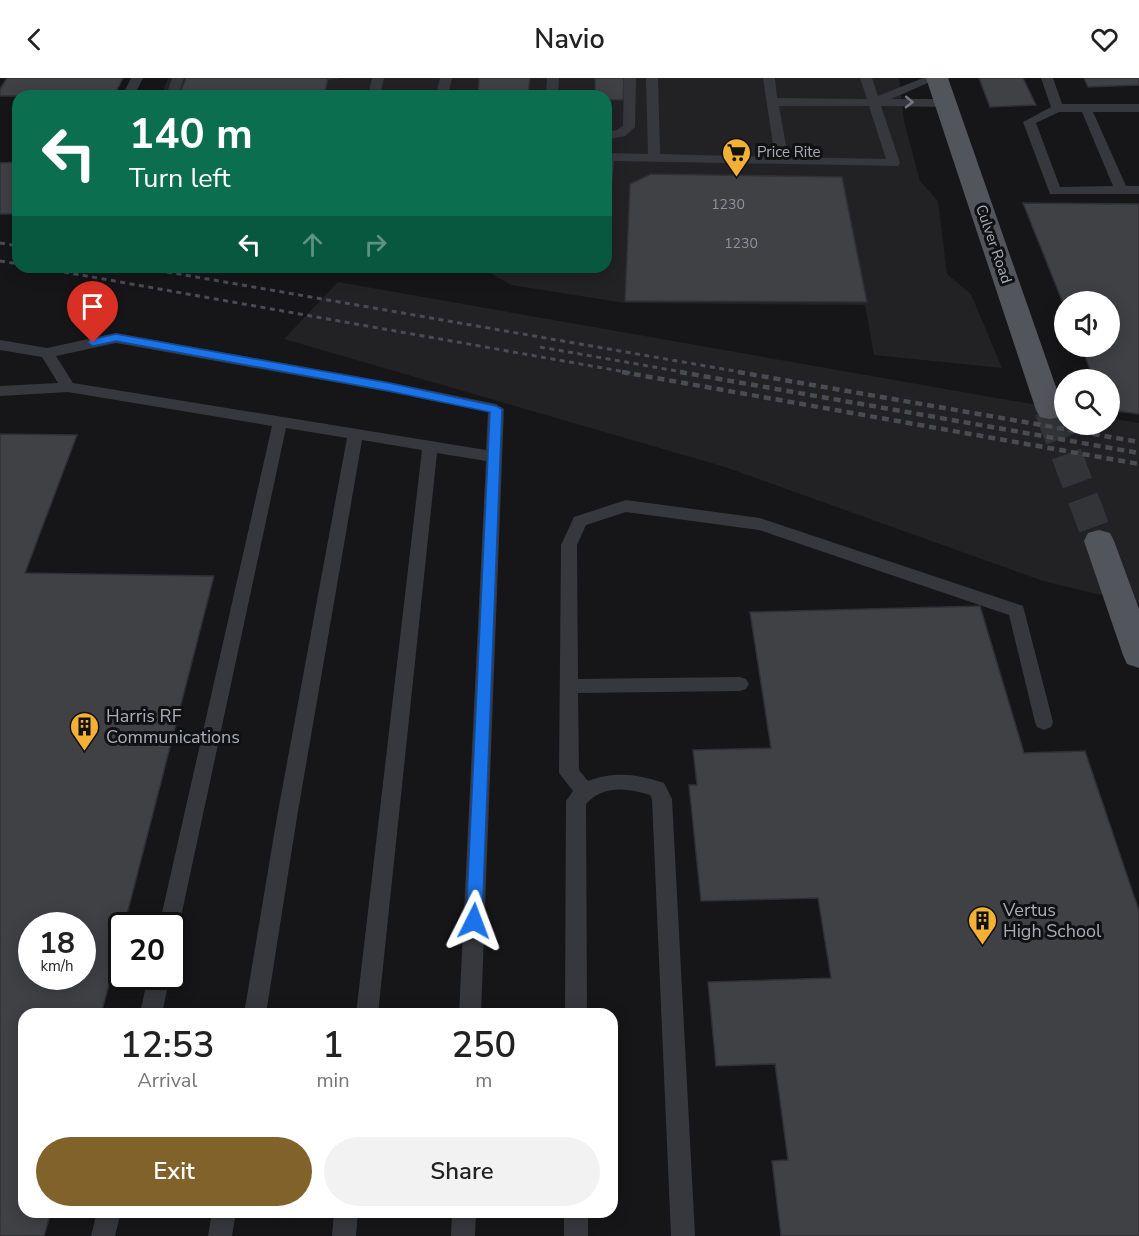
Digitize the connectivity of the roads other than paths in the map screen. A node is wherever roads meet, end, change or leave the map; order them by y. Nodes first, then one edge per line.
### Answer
1 (630, 78) edge
2 (652, 78) edge
3 (769, 78) edge
4 (866, 78) edge
5 (933, 78) edge
6 (937, 78) edge
7 (1047, 78) edge
8 (772, 102) junction
9 (873, 102) junction
10 (946, 103) junction
11 (1057, 108) junction
12 (1086, 108) junction
13 (1139, 108) edge
14 (612, 135) edge
15 (612, 157) edge
16 (654, 158) junction
17 (782, 161) junction
18 (1121, 190) junction
19 (1139, 190) edge
20 (0, 345) edge
21 (47, 353) junction
22 (68, 387) junction
23 (0, 391) edge
24 (1050, 410) tunnel mouth
25 (280, 422) junction
26 (355, 434) junction
27 (430, 446) junction
28 (494, 457) junction
29 (1099, 541) tunnel mouth
30 (1139, 655) edge
31 (740, 684) dead end
32 (569, 686) junction
33 (1044, 722) dead end
34 (584, 790) junction
35 (172, 912) edge
36 (156, 990) edge
37 (152, 1008) edge
38 (256, 1008) edge
39 (368, 1008) edge
40 (471, 1008) edge
41 (576, 1008) edge
42 (108, 1218) edge
43 (223, 1218) edge
44 (346, 1218) edge
45 (464, 1218) edge
46 (576, 1218) edge
47 (104, 1236) edge
48 (220, 1236) edge
49 (344, 1236) edge
50 (463, 1236) edge
51 (576, 1236) edge
52 (683, 1236) edge

1 - 14 lane
2 - 16 lane
3 - 8 lane
4 - 9 lane
5 - 9 lane
6 - 10 main road, Culver Road
7 - 11 lane
8 - 9 lane
8 - 17 lane
9 -> 10 lane
9 - 17 lane
10 - 24 main road, Culver Road
11 - 12 lane
11 - 18 lane
12 - 13 lane
12 - 18 lane
15 - 16 lane
16 - 17 lane
18 - 19 lane
20 - 21 lane
21 - 22 lane
21 - 28 lane
22 - 23 lane
22 - 25 lane
25 - 26 lane
25 - 35 lane
26 - 27 lane
26 - 38 lane
27 - 28 lane
27 - 39 lane
28 - 40 lane
29 - 30 main road
31 - 32 lane
32 - 33 lane
32 - 34 lane
34 - 41 lane
34 - 52 lane
36 - 37 lane
42 - 47 lane
43 - 48 lane
44 - 49 lane
45 - 50 lane
46 - 51 lane

